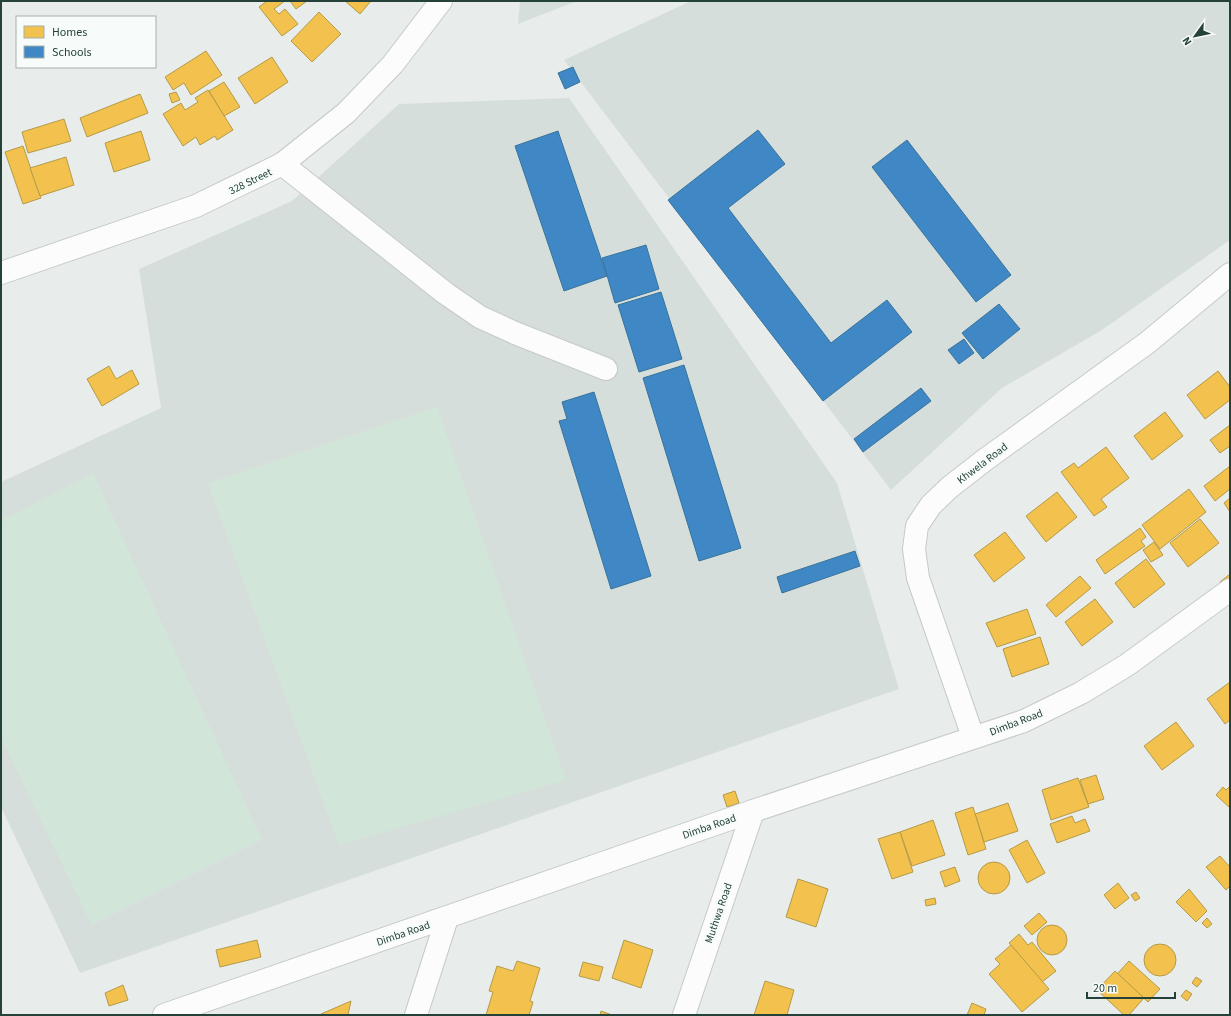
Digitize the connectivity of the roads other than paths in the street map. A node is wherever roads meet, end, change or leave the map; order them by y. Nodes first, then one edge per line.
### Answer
1 (441, 1) edge
2 (282, 164) junction
3 (1, 273) edge
4 (1230, 274) edge
5 (606, 369) dead end
6 (1230, 590) edge
7 (974, 737) junction
8 (753, 811) junction
9 (447, 918) junction
10 (164, 1015) edge
11 (416, 1015) edge
12 (684, 1015) edge

1 - 2 street, 328 Street
2 - 3 street, 328 Street
2 - 5 street
4 - 7 street, Khwela Road
6 - 7 street, Dimba Road
7 - 8 street, Dimba Road
8 - 9 street, Dimba Road
8 - 12 street, Muthwa Road
9 - 10 street, Dimba Road
9 - 11 street

